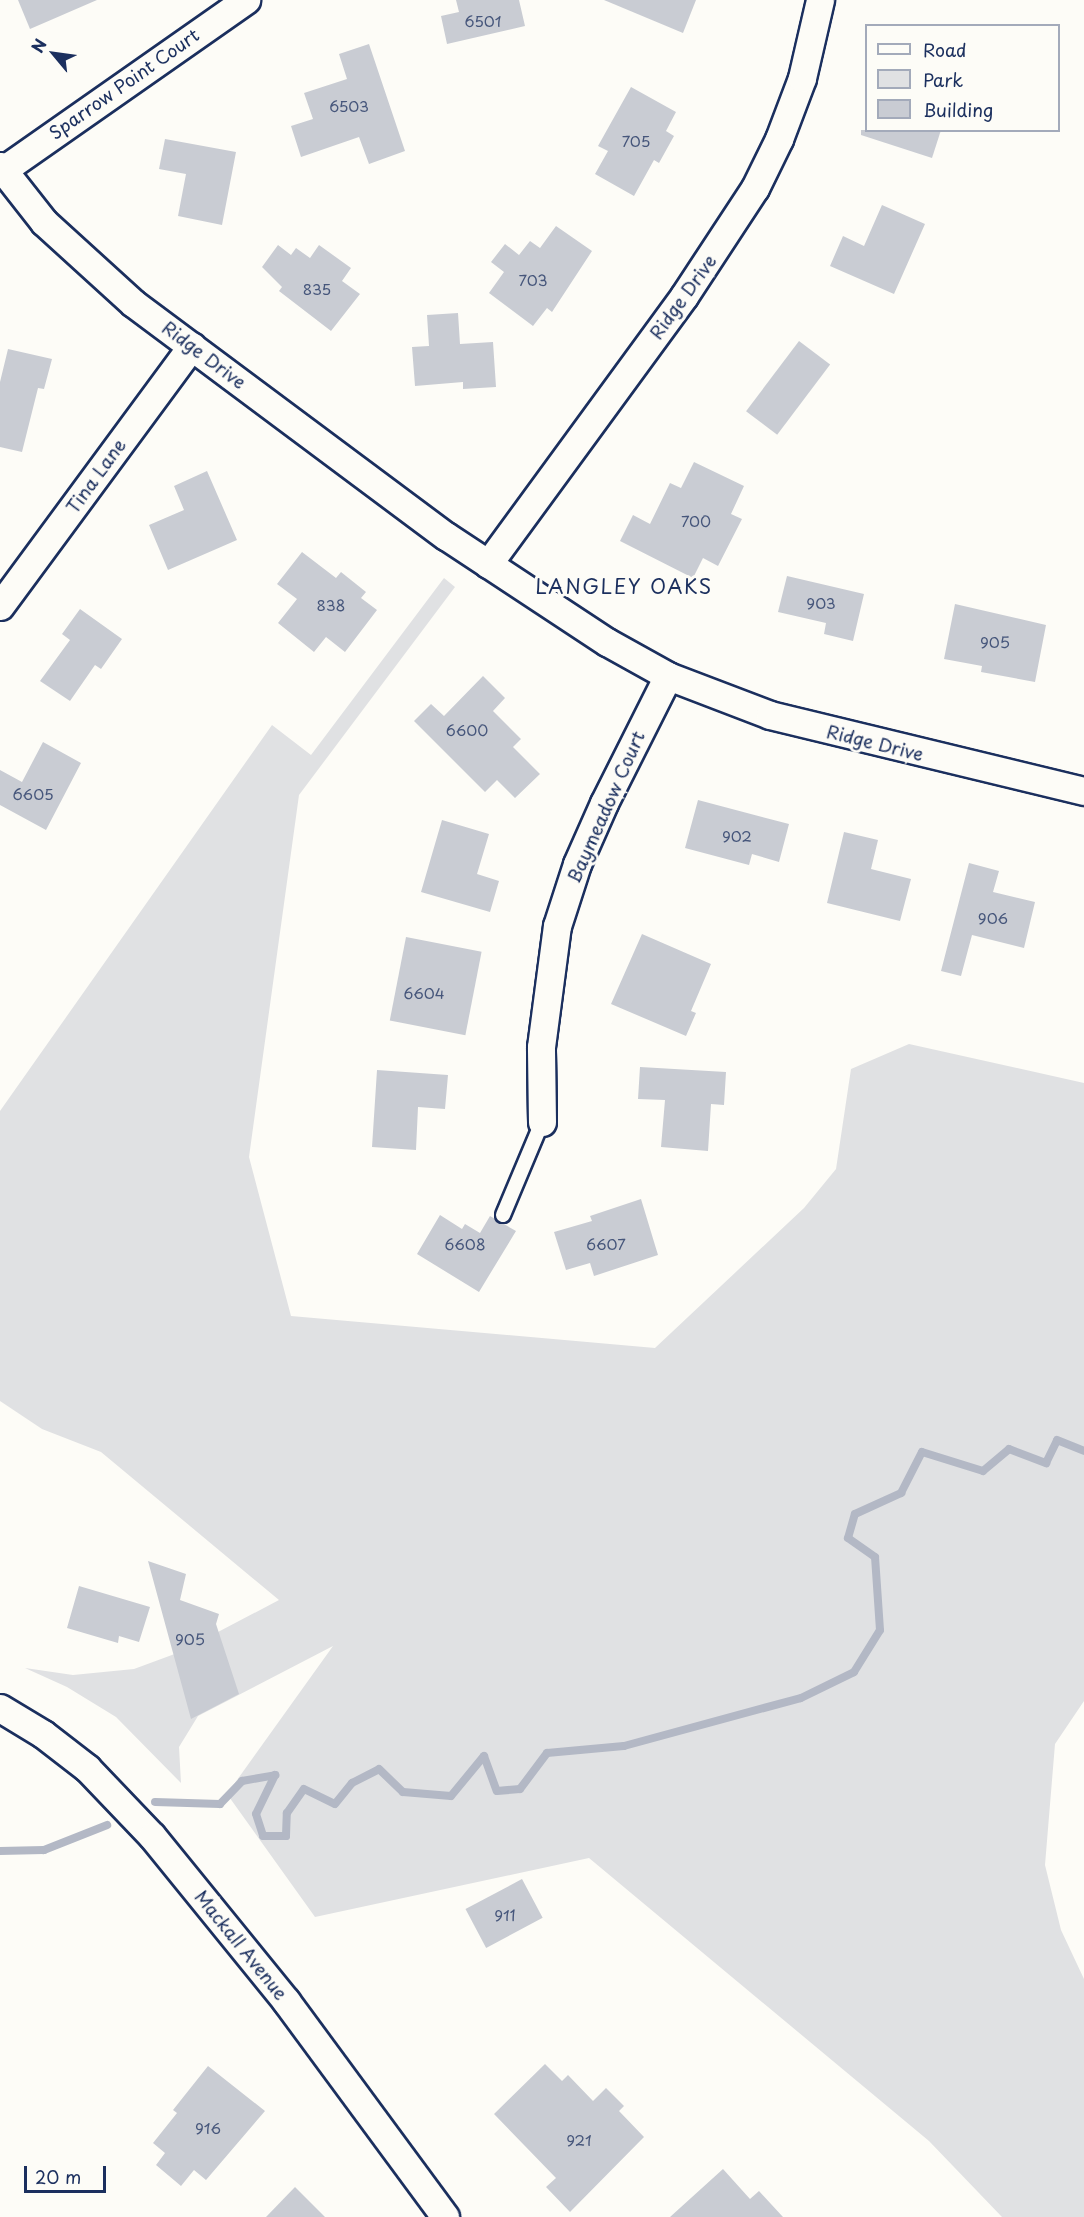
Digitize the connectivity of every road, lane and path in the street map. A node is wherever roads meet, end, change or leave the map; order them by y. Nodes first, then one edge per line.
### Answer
1 (246, 0) edge
2 (820, 0) edge
3 (2, 168) edge
4 (192, 346) junction
5 (488, 564) junction
6 (0, 606) edge
7 (668, 676) junction
8 (1084, 790) edge
9 (542, 1122) joint
10 (502, 1215) dead end
11 (0, 1708) edge
12 (445, 2217) edge

1 - 3 street, Sparrow Point Court
2 - 5 street, Ridge Drive
3 - 4 street, Ridge Drive
4 - 5 street, Ridge Drive
4 - 6 street, Tina Lane
5 - 7 street, Ridge Drive
7 - 8 street, Ridge Drive
7 - 9 street, Baymeadow Court
9 - 10 lane
11 - 12 street, Mackall Avenue

